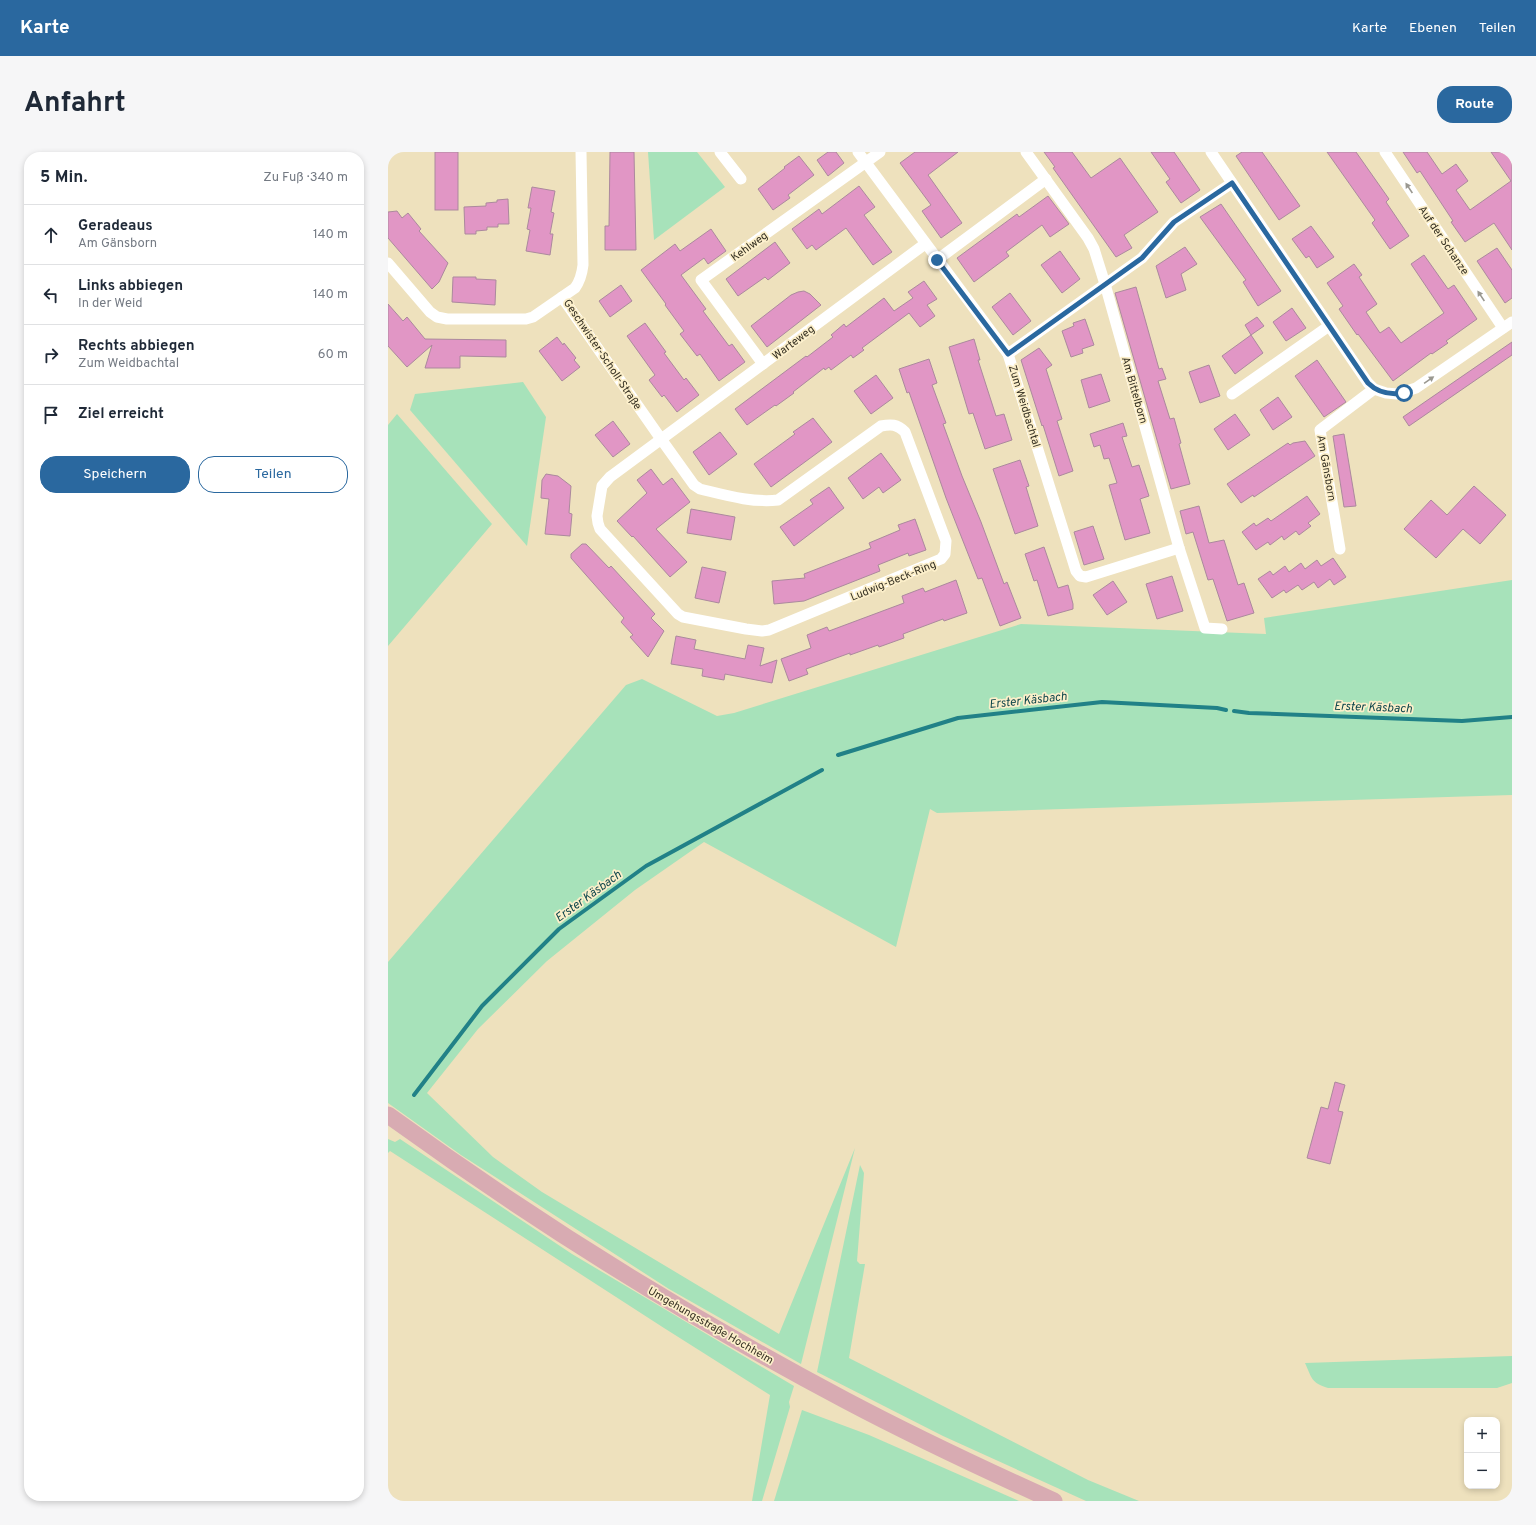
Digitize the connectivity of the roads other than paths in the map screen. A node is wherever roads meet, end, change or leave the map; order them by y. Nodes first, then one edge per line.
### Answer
1 (581, 152) edge
2 (720, 152) edge
3 (858, 152) edge
4 (880, 152) edge
5 (1026, 152) edge
6 (1210, 152) edge
7 (1385, 152) edge
8 (866, 162) junction
9 (1046, 179) junction
10 (741, 180) dead end
11 (1232, 183) junction
12 (925, 244) junction
13 (937, 260) junction
14 (388, 263) edge
15 (1105, 284) junction
16 (562, 297) junction
17 (1507, 325) edge
18 (1329, 326) junction
19 (1008, 354) junction
20 (763, 364) junction
21 (1374, 389) junction
22 (1232, 394) dead end
23 (661, 439) junction
24 (1179, 548) junction
25 (1340, 549) dead end
26 (1222, 629) dead end
27 (388, 1115) edge
28 (1054, 1501) edge

1 - 16 street, Geschwister-Scholl-Straße
2 - 10 street
3 - 8 street, Zum Weidbachtal
4 - 8 street, Kehlweg
5 - 9 street, Am Bittelborn
6 - 11 street
17 -> 7 street, Auf der Schanze
8 - 12 street, Zum Weidbachtal
8 - 20 street, Kehlweg
9 - 13 street
9 - 15 street, Am Bittelborn
11 - 15 street
11 - 18 street
12 - 13 street, Zum Weidbachtal
12 - 20 street, Warteweg
13 - 19 street, Zum Weidbachtal
14 - 16 street
15 - 19 street
15 - 24 street, Am Bittelborn
16 - 23 street, Geschwister-Scholl-Straße
21 -> 17 street
18 - 21 street
18 - 22 street
19 - 24 street, Zum Weidbachtal
20 - 23 street, Warteweg
21 - 25 street, Am Gänsborn
23 - 23 street, Ludwig-Beck-Ring
24 - 26 street, Am Bittelborn
27 - 28 main road, Umgehungsstraße Hochheim

